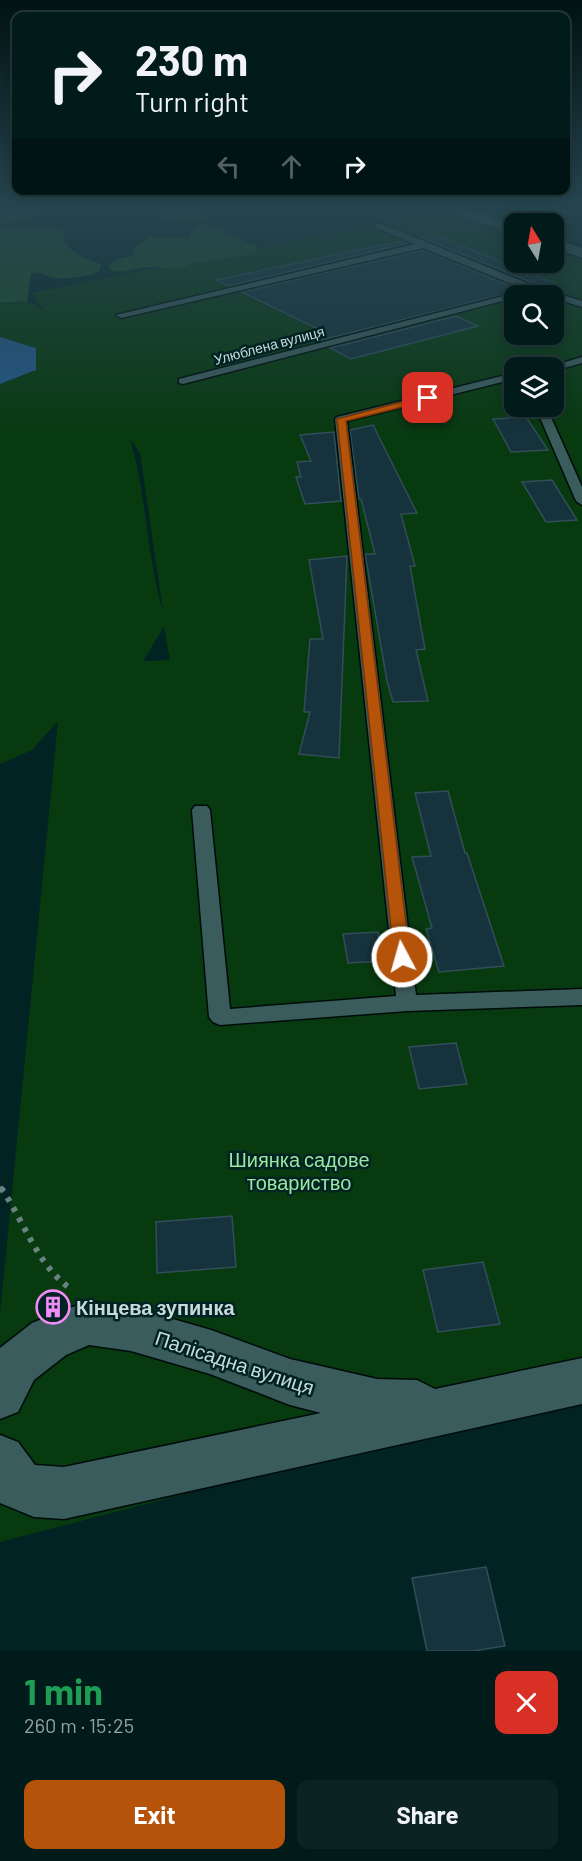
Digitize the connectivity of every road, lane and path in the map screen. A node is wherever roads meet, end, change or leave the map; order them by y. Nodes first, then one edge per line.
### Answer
1 (264, 282) edge
2 (504, 298) edge
3 (564, 299) edge
4 (582, 304) edge
5 (121, 315) dead end
6 (582, 360) edge
7 (564, 365) edge
8 (504, 378) edge
9 (183, 381) dead end
10 (545, 417) edge
11 (582, 501) edge
12 (201, 810) dead end
13 (582, 997) edge
14 (407, 1003) junction
15 (0, 1187) edge
16 (77, 1293) dead end
17 (582, 1381) edge
18 (0, 1395) edge
19 (464, 1405) junction
20 (9, 1483) edge

1 - 5 lane
2 - 9 lane, Улюблена вулиця
3 - 4 lane
6 - 7 lane
8 - 14 lane
10 - 11 lane
12 - 14 lane
13 - 14 lane
15 - 16 path
17 - 19 street, Палісадна вулиця
18 - 19 street, Палісадна вулиця
19 - 20 street, Палісадна вулиця

